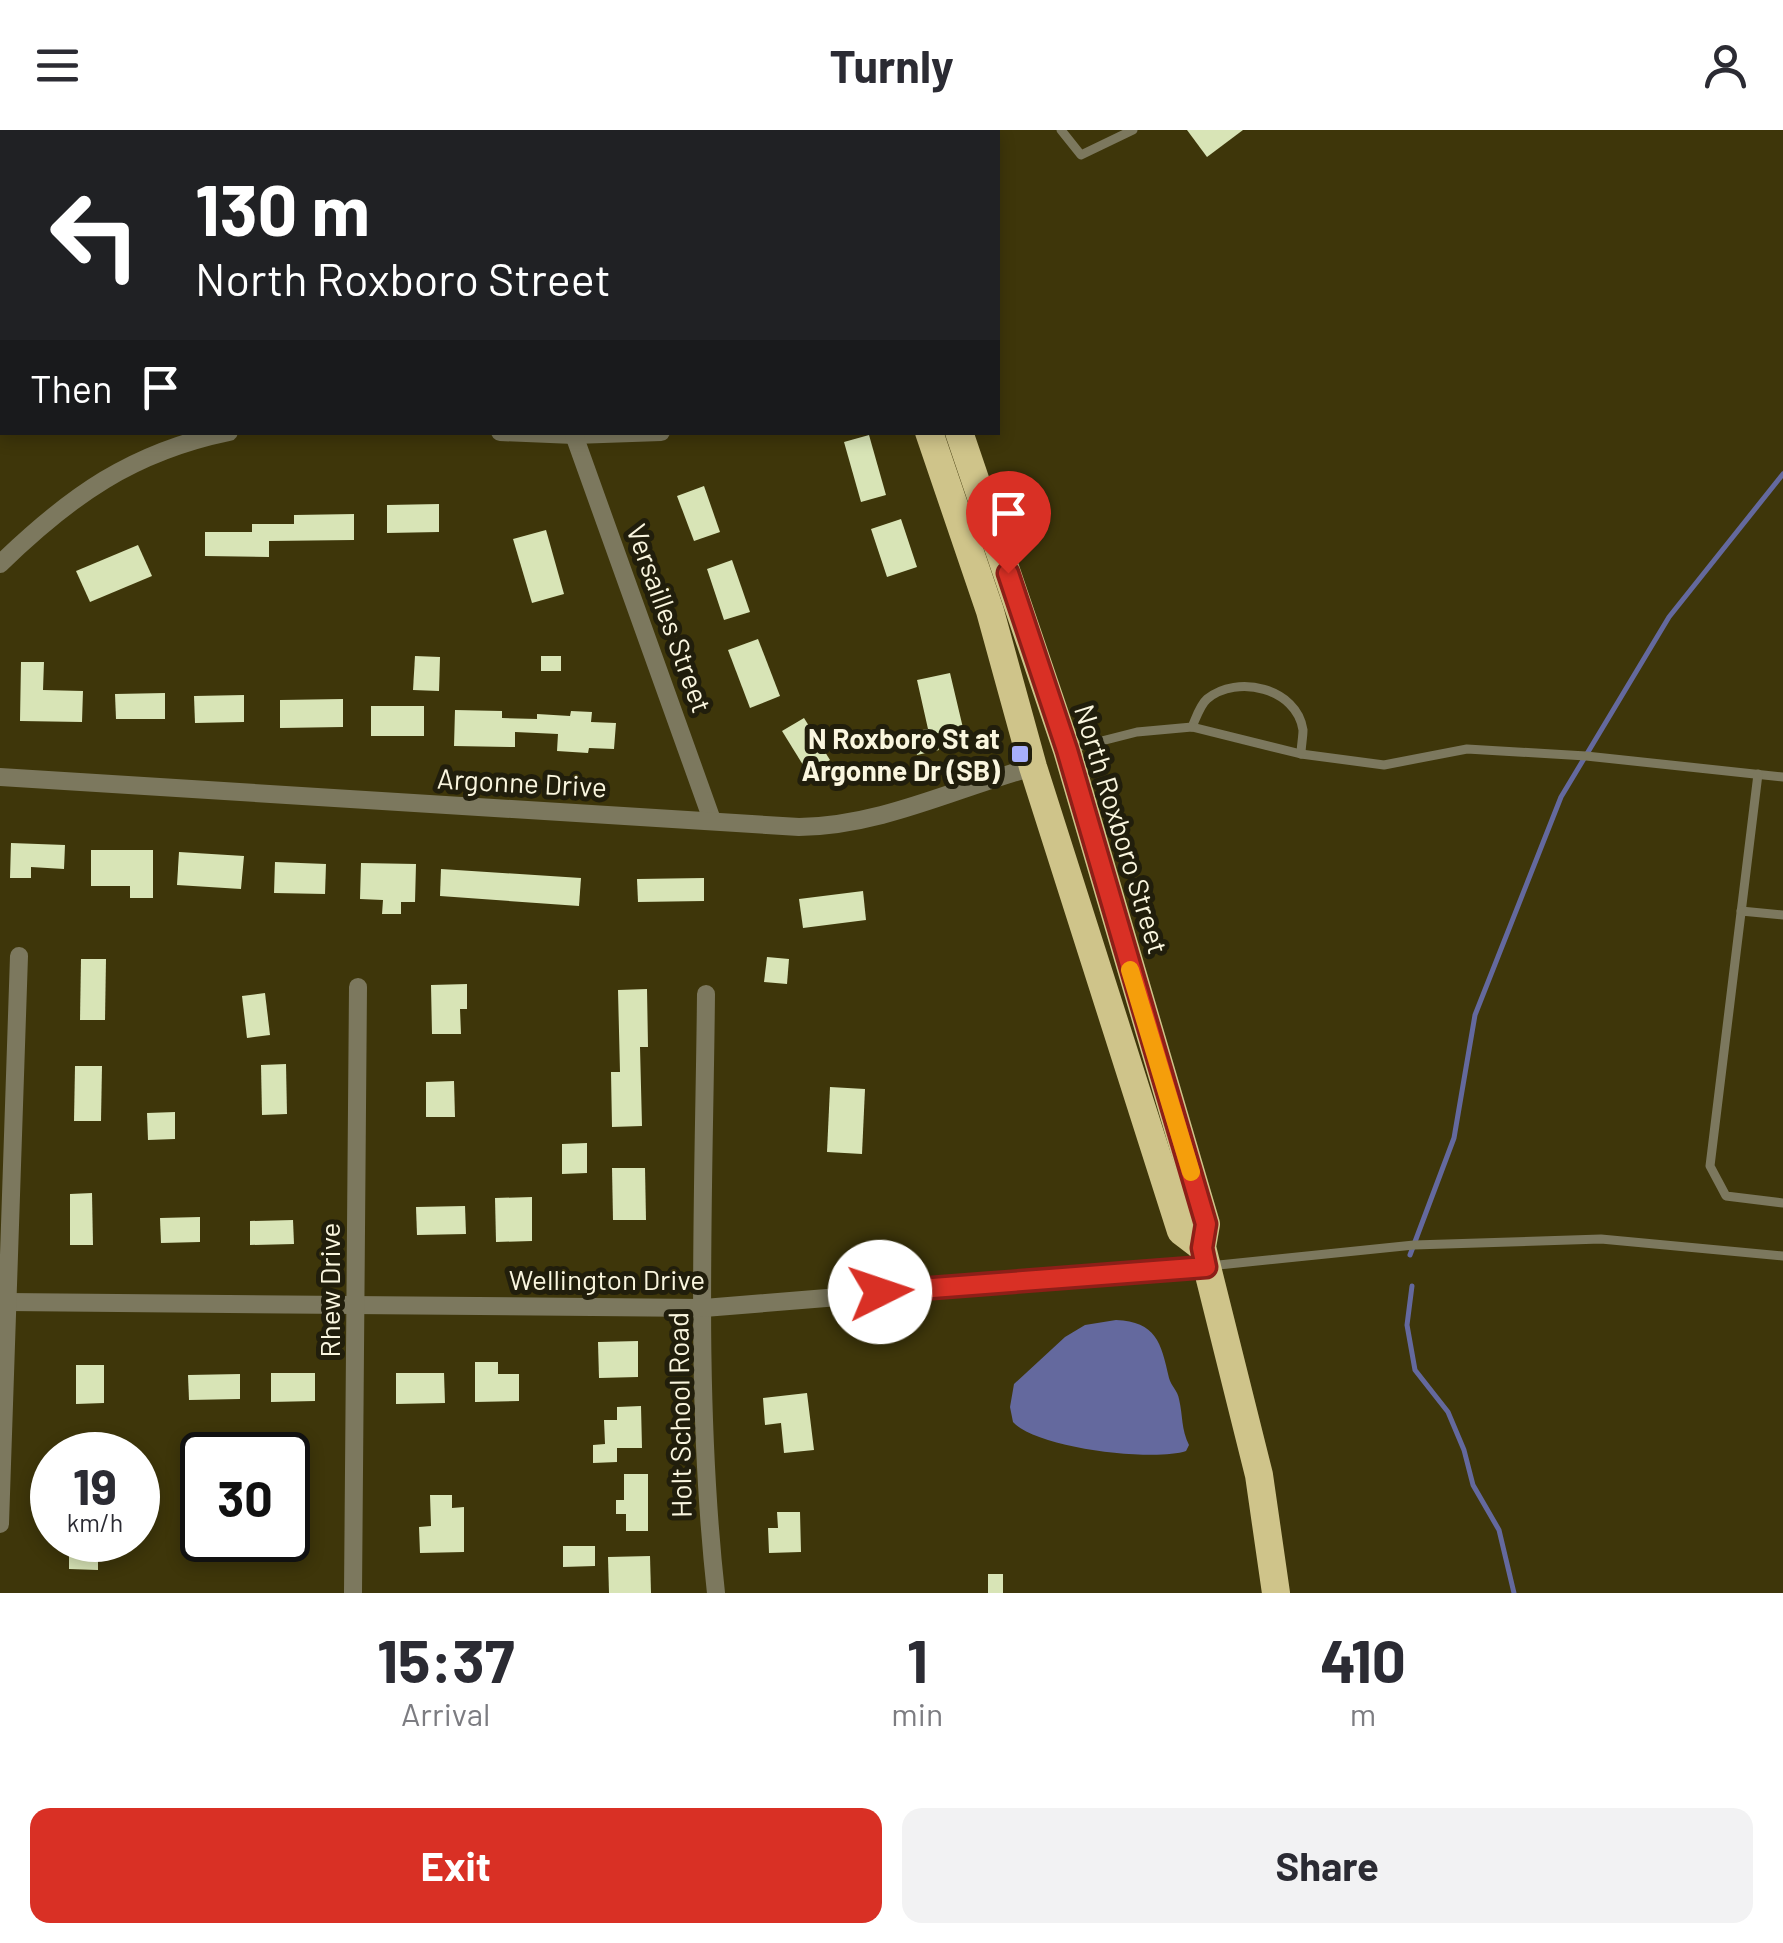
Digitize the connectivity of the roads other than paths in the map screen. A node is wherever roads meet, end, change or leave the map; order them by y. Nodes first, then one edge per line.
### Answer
1 (1061, 130) edge
2 (1132, 130) edge
3 (218, 435) edge
4 (574, 435) edge
5 (929, 435) edge
6 (960, 435) edge
7 (0, 564) edge
8 (990, 611) junction
9 (1192, 726) junction
10 (1067, 750) junction
11 (1301, 754) junction
12 (1033, 767) junction
13 (1758, 774) junction
14 (0, 777) edge
15 (1783, 777) edge
16 (712, 820) junction
17 (1112, 911) junction
18 (1742, 911) junction
19 (1783, 915) edge
20 (19, 956) dead end
21 (358, 986) dead end
22 (706, 994) dead end
23 (1783, 1203) edge
24 (1783, 1256) edge
25 (1204, 1257) junction
26 (7, 1302) junction
27 (356, 1306) junction
28 (704, 1308) junction
29 (0, 1524) edge
30 (352, 1593) edge
31 (716, 1593) edge
32 (1276, 1593) edge

1 - 2 lane
3 - 7 street
4 - 16 street, Versailles Street
5 - 8 highway, North Roxboro Street
6 - 10 highway, North Roxboro Street
8 - 10 highway
8 - 12 highway, North Roxboro Street
9 - 10 lane
9 - 11 lane
9 - 11 lane
10 - 17 highway, North Roxboro Street
11 - 13 lane
12 - 16 street, Argonne Drive
12 - 17 highway
12 - 25 highway, North Roxboro Street
13 - 15 lane
13 - 18 lane
14 - 16 street, Argonne Drive
17 - 25 highway, North Roxboro Street
18 - 19 lane
18 - 23 lane
20 - 26 street
21 - 27 street, Rhew Drive
22 - 28 street, Holt School Road
24 - 25 lane
25 - 28 street, Wellington Drive
25 - 32 highway, North Roxboro Street
26 - 27 street, Wellington Drive
26 - 29 street
27 - 28 street, Wellington Drive
27 - 30 street, Rhew Drive
28 - 31 street, Holt School Road

